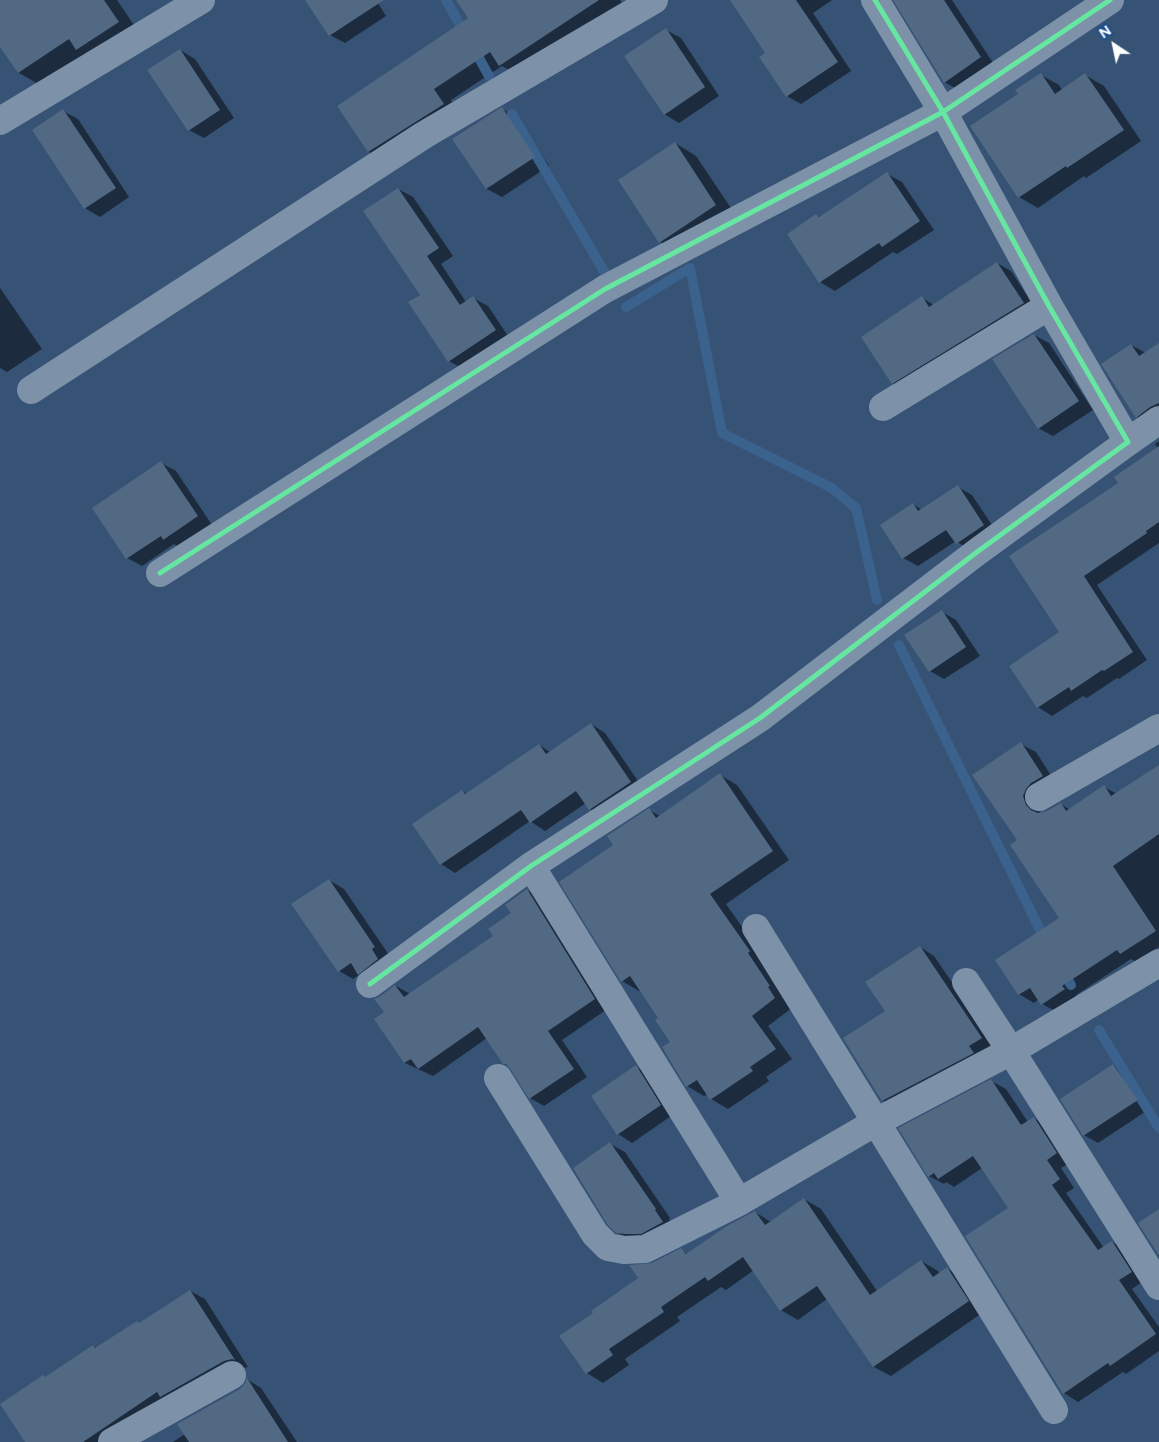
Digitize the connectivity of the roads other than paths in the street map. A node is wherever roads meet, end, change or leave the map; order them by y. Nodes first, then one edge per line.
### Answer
1 (201, 0) edge
2 (654, 0) edge
3 (875, 0) edge
4 (1110, 0) edge
5 (943, 112) junction
6 (0, 121) edge
7 (1049, 306) junction
8 (31, 390) dead end
9 (883, 407) dead end
10 (1159, 420) edge
11 (1128, 442) junction
12 (160, 573) dead end
13 (1159, 728) edge
14 (1039, 797) dead end
15 (531, 866) junction
16 (756, 928) dead end
17 (1159, 963) edge
18 (966, 982) dead end
19 (370, 984) dead end
20 (1011, 1051) junction
21 (498, 1078) dead end
22 (876, 1122) junction
23 (739, 1202) junction
24 (1159, 1286) edge
25 (232, 1376) dead end
26 (1054, 1410) dead end
27 (112, 1442) edge

1 - 6 street
2 - 8 street
3 - 5 street
4 - 5 street
5 - 7 street
5 - 12 street
7 - 9 street
7 - 11 street
10 - 11 street
11 - 15 street
13 - 14 street
15 - 19 street
15 - 23 street
16 - 22 street
17 - 20 street
18 - 20 street
20 - 22 street
20 - 24 street
21 - 23 street
22 - 23 street
22 - 26 street
25 - 27 street

